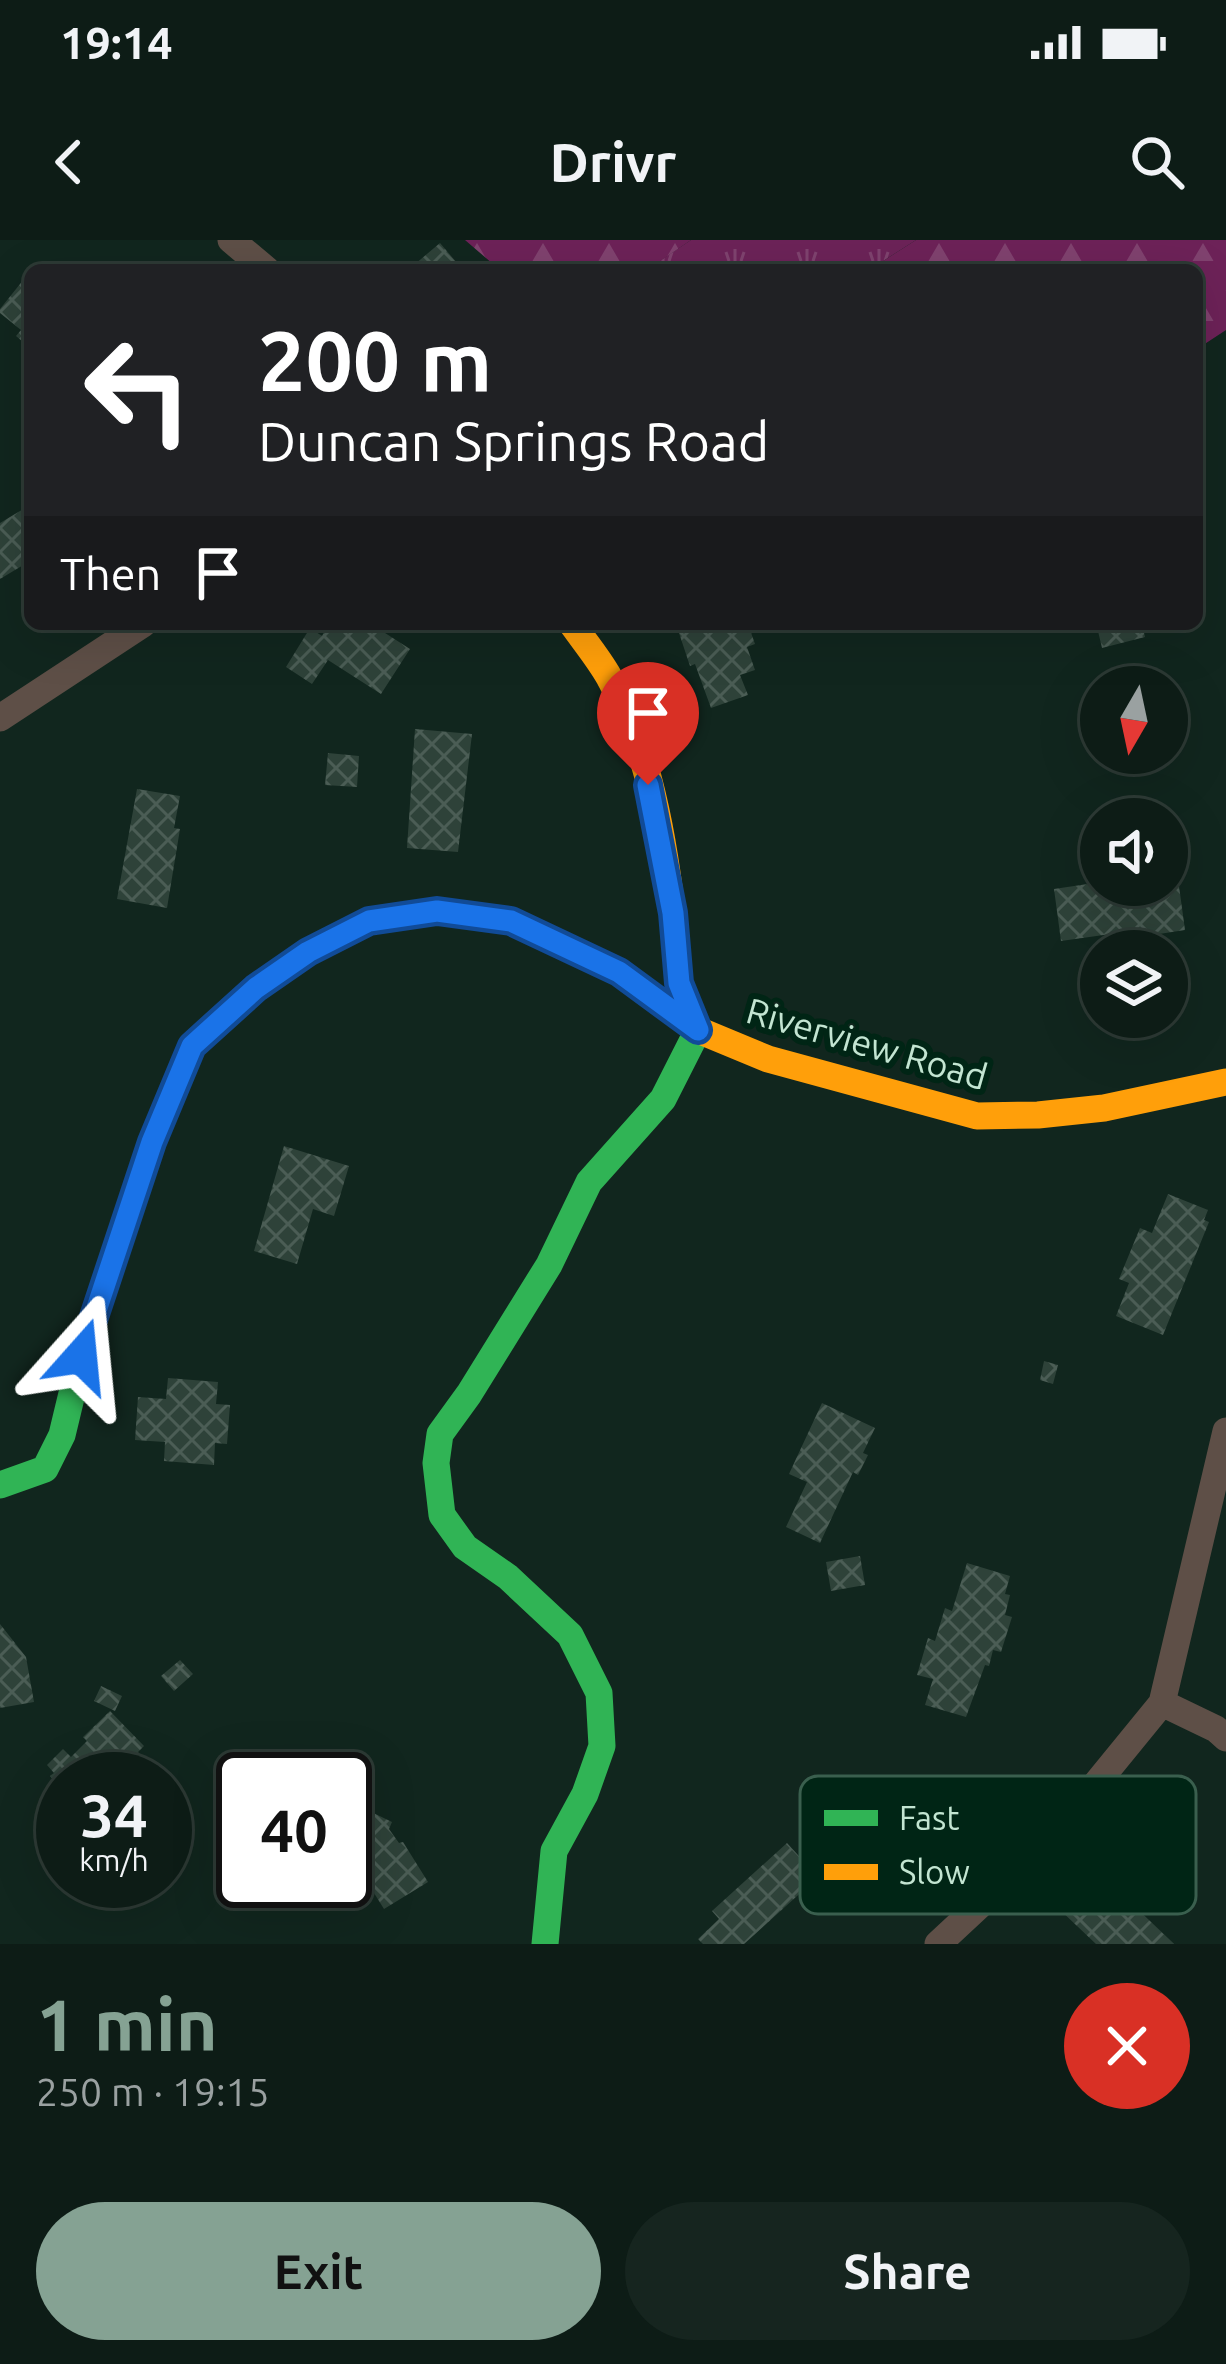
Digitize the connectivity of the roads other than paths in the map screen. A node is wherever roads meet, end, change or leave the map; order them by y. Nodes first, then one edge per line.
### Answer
1 (231, 240) edge
2 (260, 264) edge
3 (134, 630) edge
4 (576, 630) edge
5 (0, 718) edge
6 (698, 1030) junction
7 (1226, 1082) edge
8 (1226, 1431) edge
9 (0, 1485) edge
10 (1162, 1702) junction
11 (1226, 1738) edge
12 (1102, 1776) edge
13 (970, 1914) edge
14 (545, 1944) edge
15 (938, 1944) edge

1 - 2 street
3 - 5 street
4 - 6 street
6 - 7 street, Riverview Road
6 - 9 street, Riverview Road
6 - 14 street
8 - 10 street
10 - 11 street
10 - 12 street
13 - 15 street

